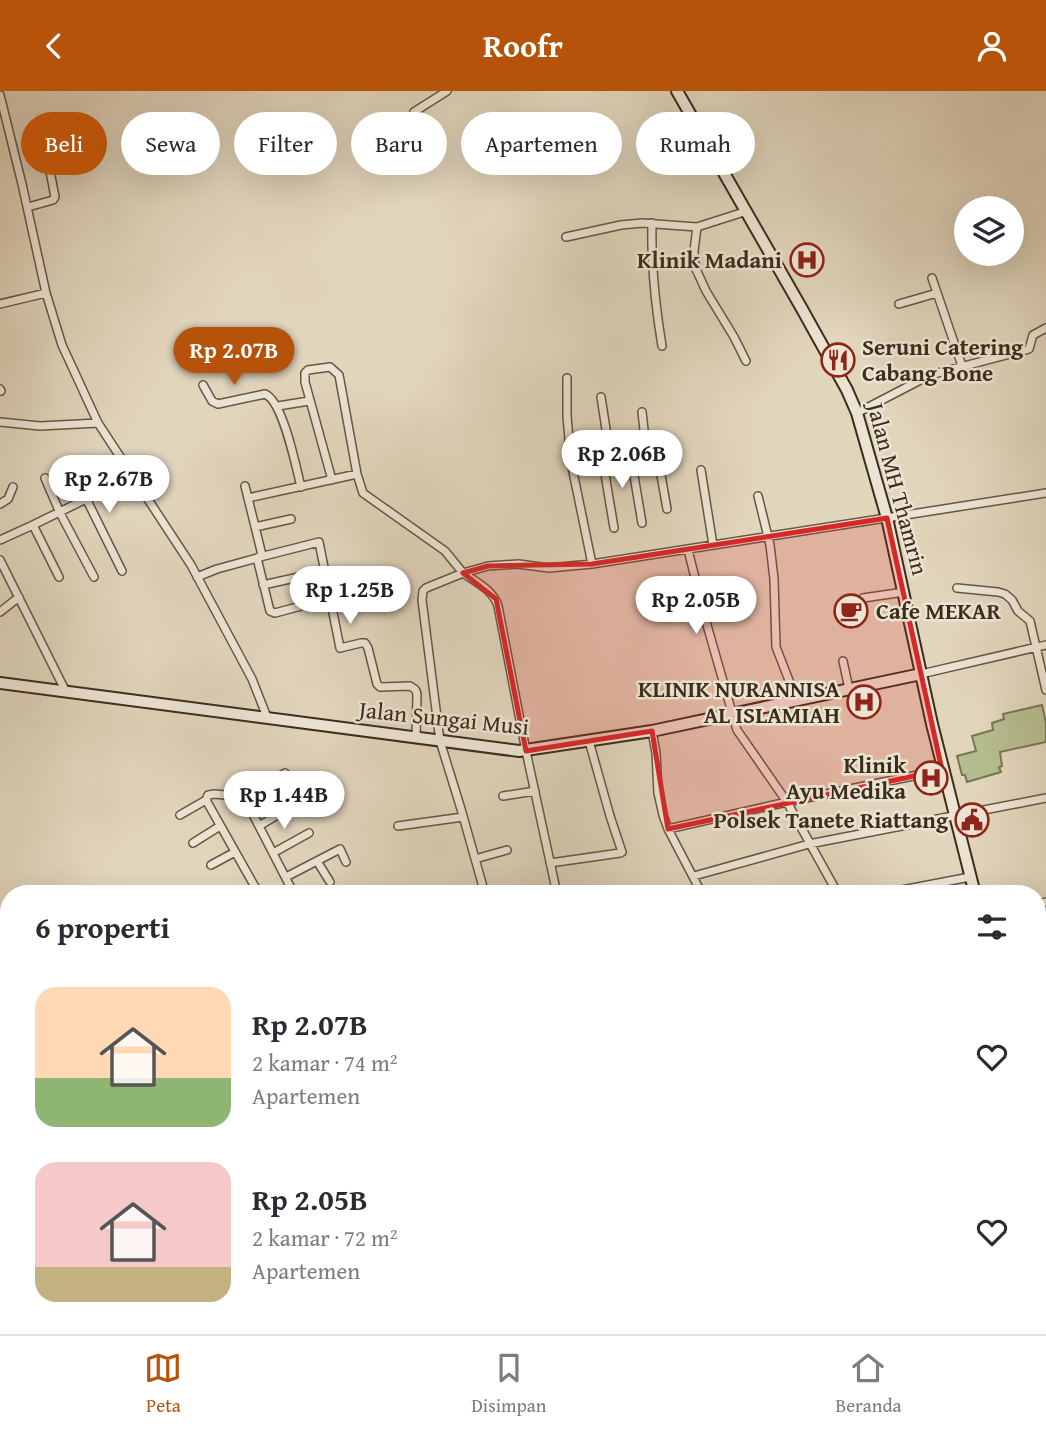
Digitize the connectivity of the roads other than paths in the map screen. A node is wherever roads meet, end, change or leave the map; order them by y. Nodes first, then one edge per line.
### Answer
1 (447, 91) edge
2 (677, 91) edge
3 (0, 95) edge
4 (414, 112) dead end
5 (51, 175) edge
6 (27, 207) junction
7 (747, 211) junction
8 (652, 223) junction
9 (696, 227) junction
10 (566, 237) dead end
11 (932, 278) dead end
12 (46, 293) junction
13 (937, 293) junction
14 (0, 304) edge
15 (899, 304) dead end
16 (1046, 328) edge
17 (662, 346) dead end
18 (746, 362) dead end
19 (962, 366) junction
20 (567, 378) dead end
21 (203, 385) dead end
22 (601, 397) dead end
23 (309, 401) junction
24 (278, 406) junction
25 (642, 412) dead end
26 (857, 413) junction
27 (97, 421) junction
28 (0, 422) edge
29 (630, 454) junction
30 (606, 455) junction
31 (571, 462) junction
32 (72, 470) dead end
33 (701, 470) dead end
34 (357, 474) junction
35 (45, 478) dead end
36 (332, 480) junction
37 (245, 486) dead end
38 (13, 487) dead end
39 (301, 487) junction
40 (1046, 493) edge
41 (758, 496) dead end
42 (248, 498) junction
43 (86, 499) junction
44 (0, 504) edge
45 (667, 509) dead end
46 (60, 513) junction
47 (887, 518) junction
48 (291, 519) dead end
49 (642, 523) dead end
50 (33, 525) junction
51 (255, 527) junction
52 (614, 528) dead end
53 (767, 537) junction
54 (0, 540) edge
55 (713, 545) junction
56 (688, 550) junction
57 (258, 558) junction
58 (0, 560) edge
59 (592, 564) junction
60 (122, 571) dead end
61 (463, 573) junction
62 (4, 576) edge
63 (59, 577) dead end
64 (94, 577) dead end
65 (197, 577) junction
66 (299, 577) dead end
67 (263, 585) junction
68 (957, 589) dead end
69 (904, 592) junction
70 (19, 597) junction
71 (863, 598) dead end
72 (301, 606) dead end
73 (0, 612) edge
74 (1046, 645) edge
75 (1036, 647) junction
76 (843, 661) dead end
77 (920, 674) junction
78 (0, 683) edge
79 (849, 689) junction
80 (65, 690) junction
81 (1046, 690) edge
82 (797, 701) junction
83 (731, 714) junction
84 (267, 717) junction
85 (652, 731) junction
86 (416, 738) junction
87 (440, 741) junction
88 (589, 741) junction
89 (526, 751) junction
90 (943, 770) junction
91 (285, 773) dead end
92 (534, 791) junction
93 (503, 796) dead end
94 (244, 797) junction
95 (1046, 798) edge
96 (206, 800) junction
97 (299, 801) dead end
98 (787, 803) junction
99 (180, 814) dead end
100 (954, 816) junction
101 (463, 817) junction
102 (220, 826) junction
103 (398, 826) dead end
104 (259, 827) junction
105 (668, 829) junction
106 (309, 833) dead end
107 (193, 843) dead end
108 (809, 844) junction
109 (507, 850) dead end
110 (235, 852) junction
111 (273, 853) junction
112 (475, 859) junction
113 (317, 860) junction
114 (346, 862) dead end
115 (550, 863) junction
116 (211, 865) dead end
117 (694, 876) junction
118 (286, 877) junction
119 (970, 877) junction
120 (330, 882) dead end
121 (254, 885) edge
122 (288, 885) edge
123 (482, 885) edge
124 (555, 885) edge
125 (698, 885) edge
126 (833, 885) edge
127 (928, 885) edge
128 (972, 885) edge

1 - 4 street
2 - 7 street, Jalan MH Thamrin
3 - 6 street
5 - 6 street
6 - 12 street
7 - 9 street
7 - 26 street, Jalan MH Thamrin
8 - 9 street
8 - 10 street
8 - 17 street
9 - 18 street
11 - 13 street
12 - 14 street
12 - 27 street
13 - 15 street
13 - 19 street
16 - 19 street
19 - 26 street
20 - 31 street
21 - 24 street
22 - 30 street
23 - 24 street
23 - 34 street
23 - 36 street
24 - 39 street
25 - 29 street
26 - 47 street, Jalan MH Thamrin
27 - 28 street
27 - 65 street
29 - 30 street
29 - 45 street
29 - 49 street
30 - 31 street
30 - 52 street
31 - 59 street
32 - 43 street
33 - 55 street
34 - 36 street
34 - 61 street
35 - 46 street
36 - 39 street
37 - 42 street
38 - 44 street
39 - 42 street
40 - 47 street
41 - 53 street
42 - 51 street
43 - 46 street
43 - 60 street
46 - 50 street
46 - 64 street
47 - 53 street
47 - 69 street, Jalan MH Thamrin
48 - 51 street
50 - 54 street
50 - 63 street
51 - 57 street
53 - 55 street
53 - 82 street
55 - 56 street
56 - 59 street
56 - 83 street
57 - 65 street
57 - 67 street
57 - 86 street
58 - 62 street
59 - 61 street
61 - 87 street
61 - 89 street
62 - 70 street
65 - 84 street
66 - 67 street
67 - 72 street
68 - 75 street
69 - 71 street
69 - 77 street, Jalan MH Thamrin
70 - 73 street
70 - 80 street
74 - 75 street
75 - 77 street
75 - 81 street
76 - 79 street
77 - 79 street, Jalan Sungai Musi
77 - 90 street, Jalan MH Thamrin
78 - 80 street, Jalan Sungai Musi
79 - 82 street, Jalan Sungai Musi
80 - 84 street, Jalan Sungai Musi
82 - 83 street, Jalan Sungai Musi
83 - 85 street, Jalan Sungai Musi
83 - 98 street
84 - 86 street, Jalan Sungai Musi
85 - 88 street, Jalan Sungai Musi
85 - 105 street
86 - 87 street, Jalan Sungai Musi
87 - 89 street, Jalan Sungai Musi
87 - 101 street
88 - 89 street, Jalan Sungai Musi
88 - 115 street
89 - 92 street
90 - 98 street
90 - 100 street, Jalan MH Thamrin
91 - 94 street
92 - 93 street
92 - 115 street
94 - 96 street
94 - 104 street
95 - 100 street
96 - 99 street
96 - 102 street
97 - 104 street
98 - 105 street
98 - 108 street
100 - 108 street
100 - 119 street, Jalan MH Thamrin
101 - 103 street
101 - 112 street
102 - 107 street
102 - 110 street
104 - 111 street
105 - 117 street
106 - 111 street
108 - 117 street
108 - 126 street
109 - 112 street
110 - 116 street
110 - 121 street
111 - 118 street
112 - 123 street
113 - 114 street
113 - 118 street
113 - 120 street
115 - 124 street
117 - 125 street
118 - 122 street
119 - 127 street
119 - 128 street, Jalan MH Thamrin

